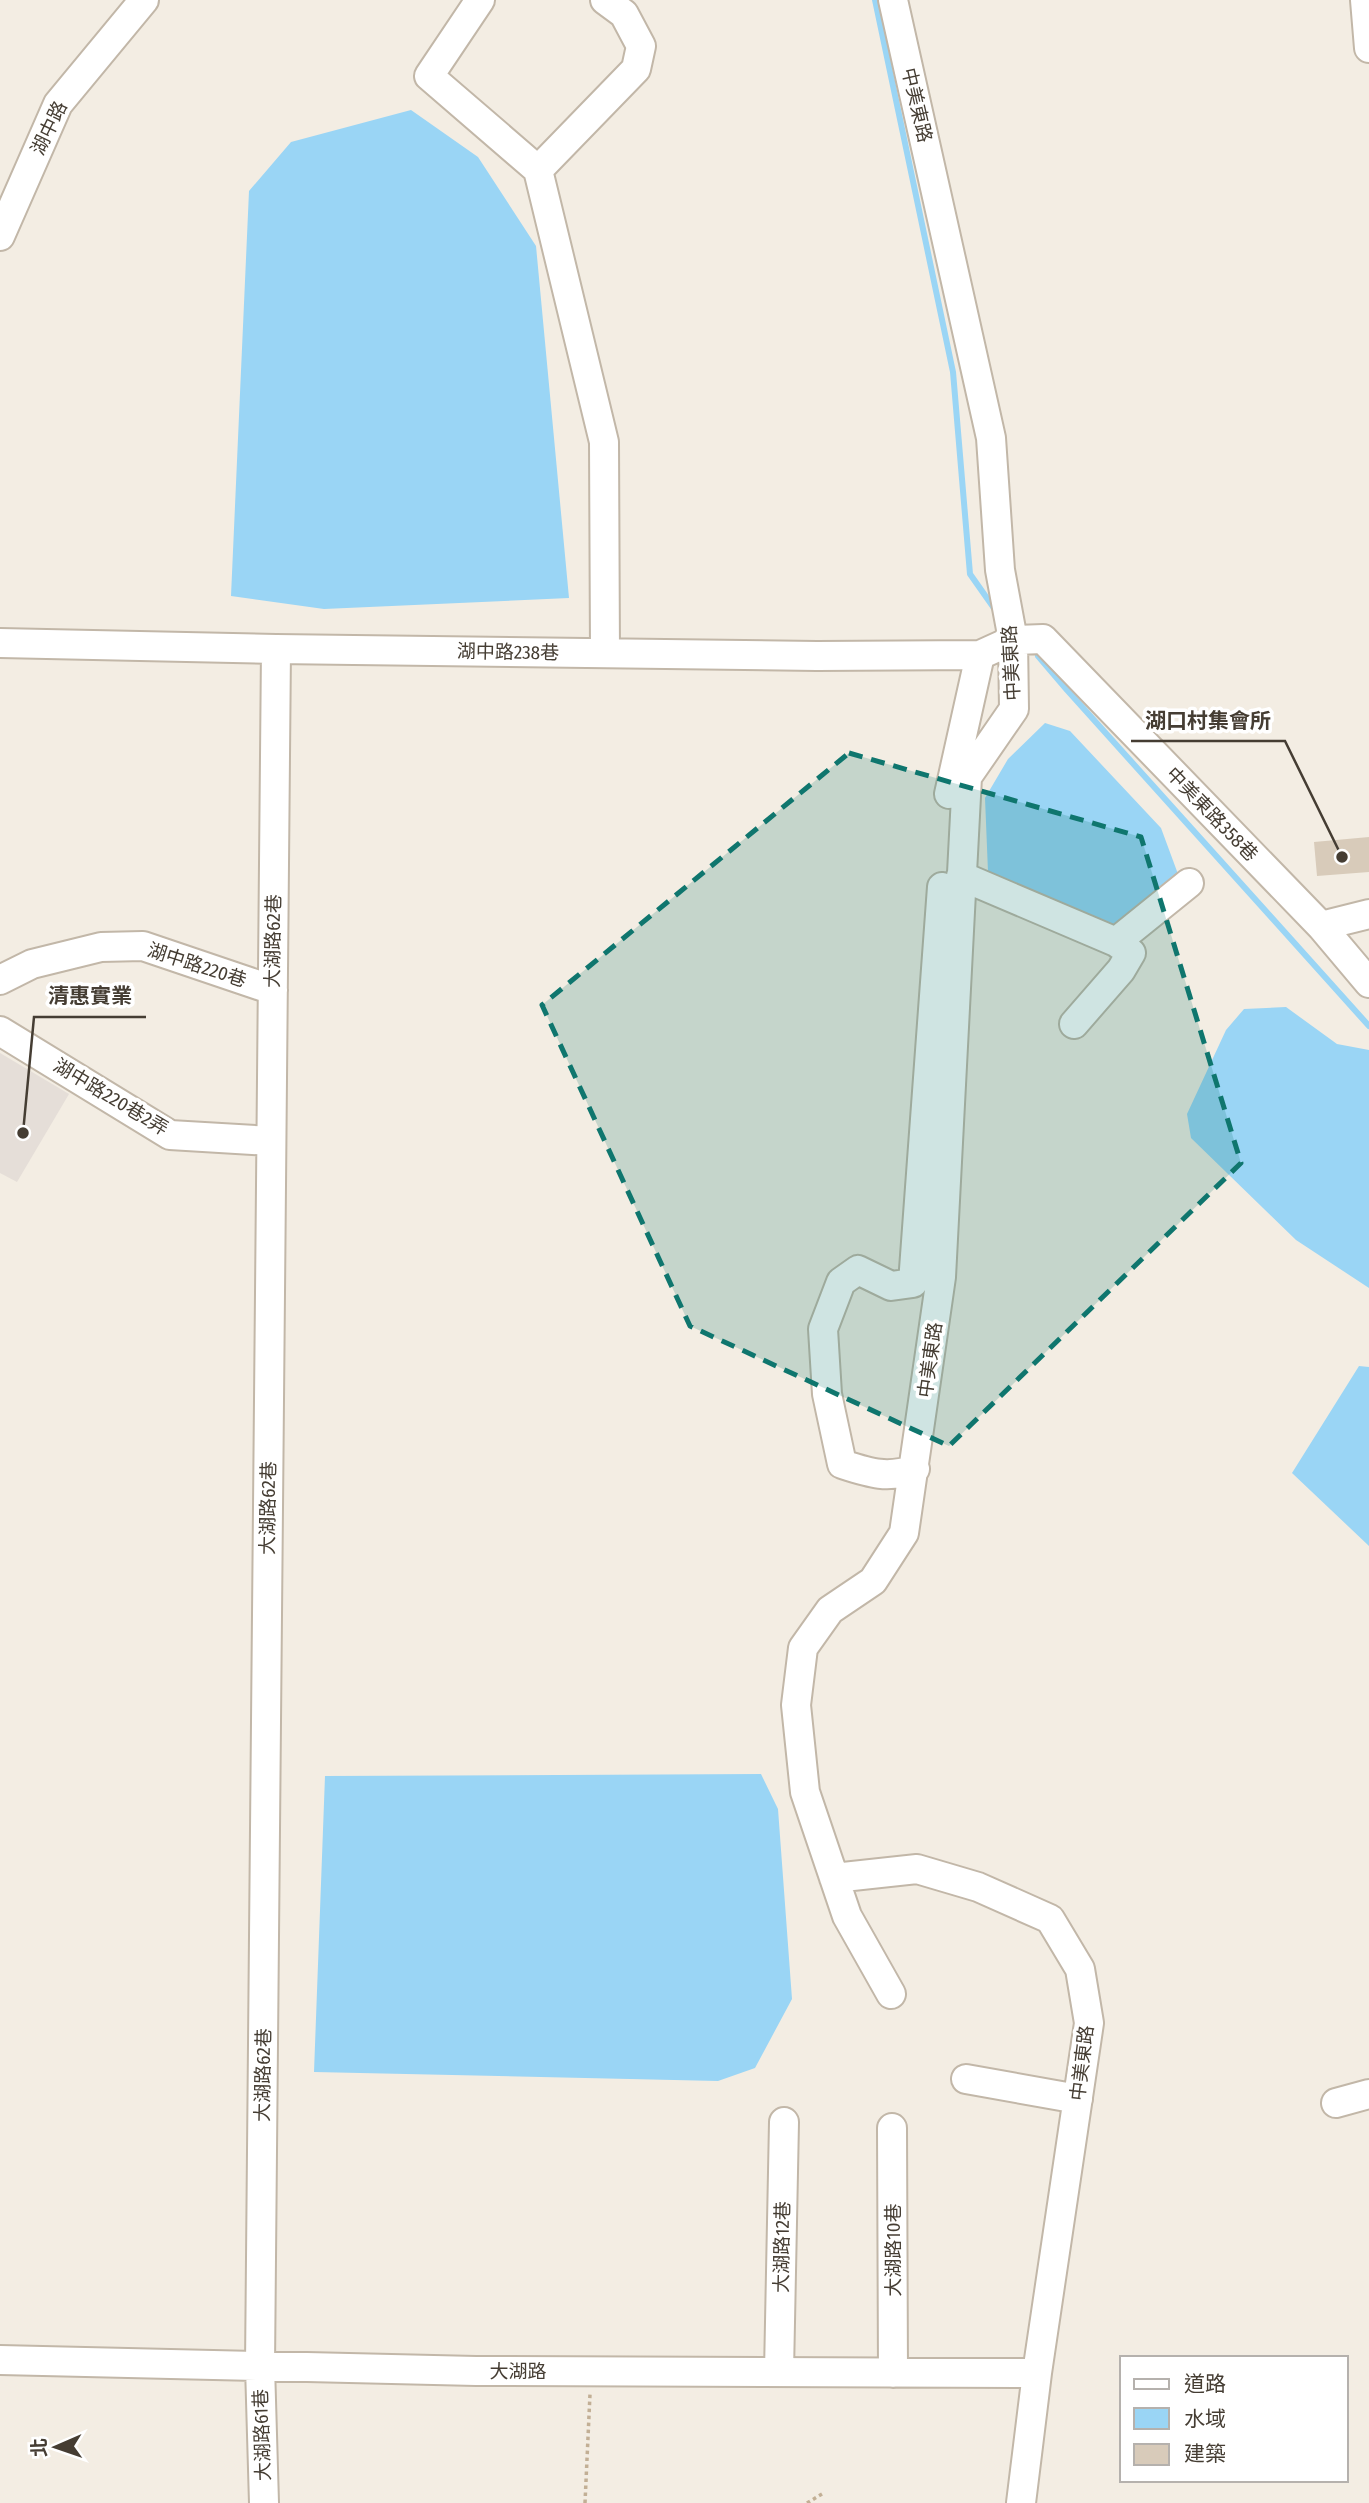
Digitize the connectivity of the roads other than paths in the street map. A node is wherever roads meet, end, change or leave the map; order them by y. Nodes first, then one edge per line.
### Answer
1 (144, 0) edge
2 (480, 0) edge
3 (606, 0) edge
4 (893, 0) edge
5 (1365, 0) edge
6 (1369, 48) edge
7 (538, 170) junction
8 (0, 236) edge
9 (1013, 640) junction
10 (0, 643) edge
11 (276, 649) junction
12 (605, 653) junction
13 (980, 655) junction
14 (961, 876) junction
15 (1189, 883) dead end
16 (1369, 914) edge
17 (1321, 926) junction
18 (1116, 942) junction
19 (0, 979) edge
20 (1369, 983) edge
21 (273, 990) junction
22 (1074, 1024) dead end
23 (0, 1031) edge
24 (271, 1142) junction
25 (915, 1469) junction
26 (834, 1878) junction
27 (891, 1994) dead end
28 (966, 2079) dead end
29 (1369, 2094) edge
30 (1078, 2099) junction
31 (1336, 2102) dead end
32 (784, 2122) dead end
33 (892, 2128) dead end
34 (0, 2360) edge
35 (260, 2366) junction
36 (779, 2372) junction
37 (893, 2373) junction
38 (1037, 2373) junction
39 (264, 2503) edge
40 (1021, 2503) edge

1 - 8 street, 湖中路
2 - 7 street
3 - 7 street
4 - 9 street, 中美東路
5 - 6 street
7 - 12 street
9 - 13 street, 湖中路238巷
9 - 14 street, 中美東路
9 - 17 street, 中美東路358巷
10 - 11 street, 湖中路238巷
11 - 12 street, 湖中路238巷
11 - 21 street, 大湖路62巷
12 - 13 street, 湖中路238巷
13 - 25 street
14 - 18 street
14 - 25 street, 中美東路
15 - 18 street
16 - 17 street
17 - 20 street, 中美東路358巷
18 - 22 street
19 - 21 street, 湖中路220巷
21 - 24 street, 大湖路62巷
23 - 24 street, 湖中路220巷2弄
24 - 35 street, 大湖路62巷
25 - 26 street, 中美東路
26 - 27 street
26 - 30 street, 中美東路
28 - 30 street
29 - 31 street
30 - 38 street, 中美東路
32 - 36 street, 大湖路12巷
33 - 37 street, 大湖路10巷
34 - 35 street, 大湖路
35 - 36 street, 大湖路
35 - 39 street, 大湖路61巷
36 - 37 street, 大湖路
37 - 38 street, 大湖路
38 - 40 street, 中美東路

